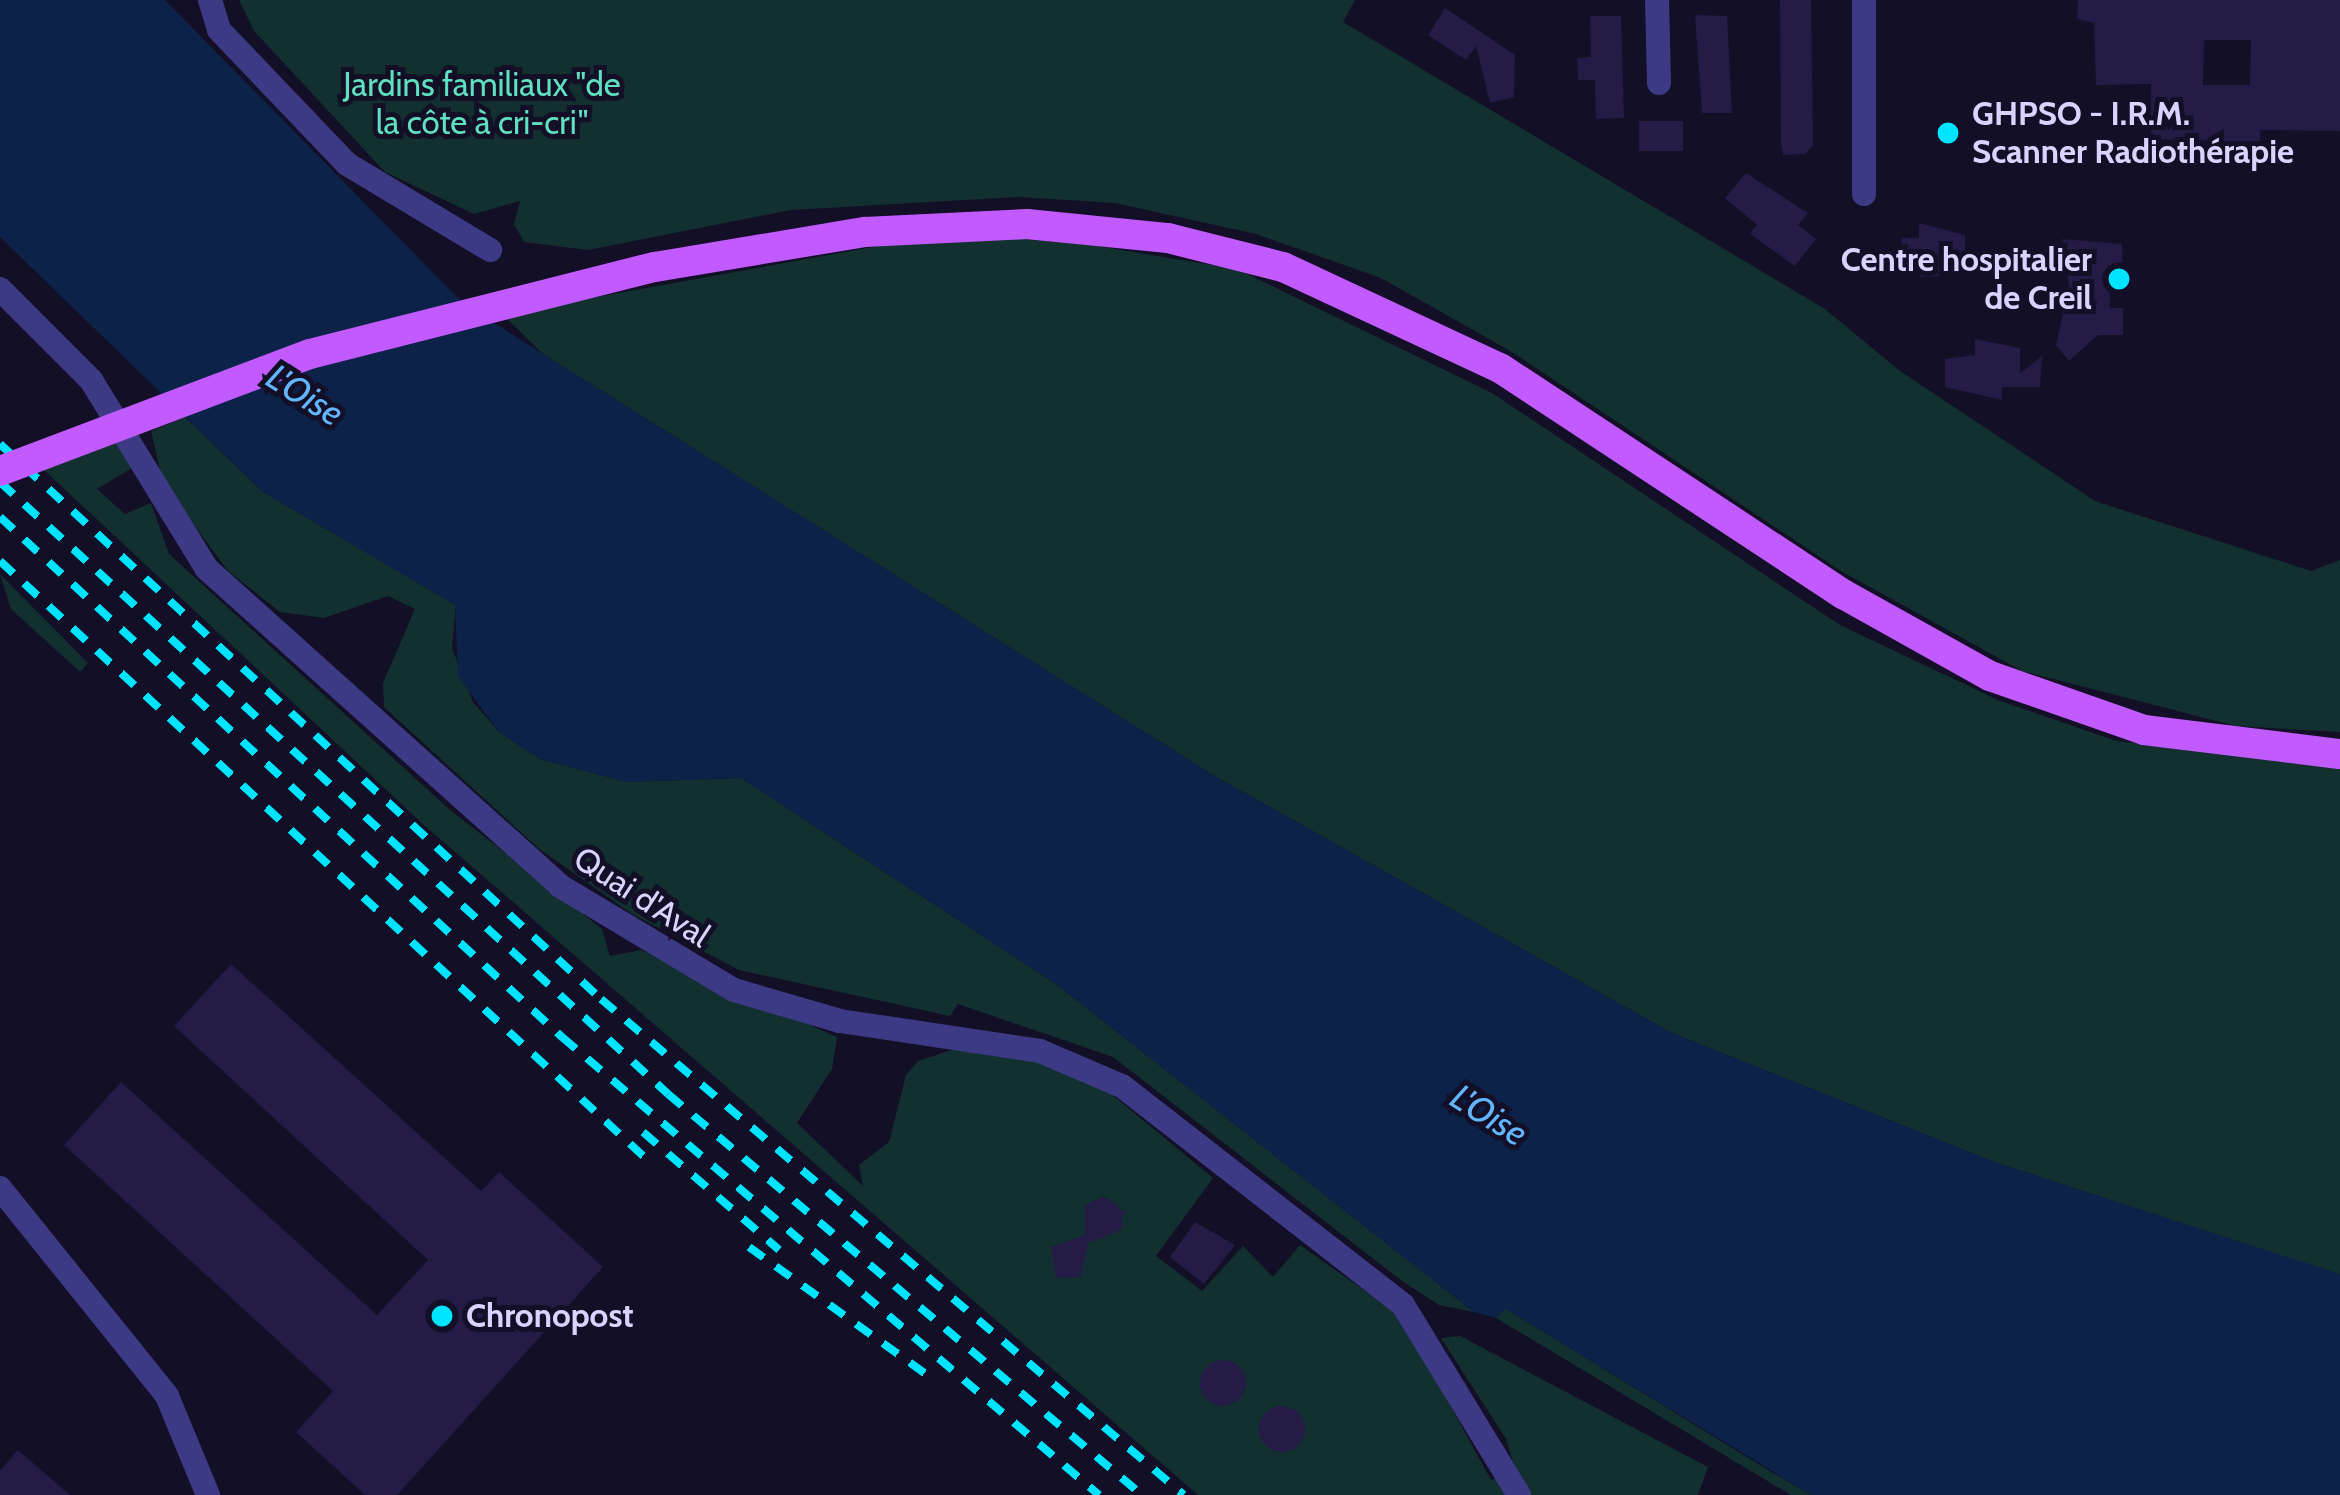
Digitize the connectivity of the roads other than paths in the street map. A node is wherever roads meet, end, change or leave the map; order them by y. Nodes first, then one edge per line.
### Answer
1 (210, 0) edge
2 (1658, 0) edge
3 (1864, 0) edge
4 (1659, 82) dead end
5 (1864, 194) dead end
6 (490, 250) dead end
7 (0, 289) edge
8 (0, 471) edge
9 (2340, 754) edge
10 (0, 1188) edge
11 (208, 1495) edge
12 (1519, 1495) edge

1 - 6 street
2 - 4 street
3 - 5 street
7 - 12 street, Quai d'Aval
8 - 9 main road, bridge
10 - 11 street

